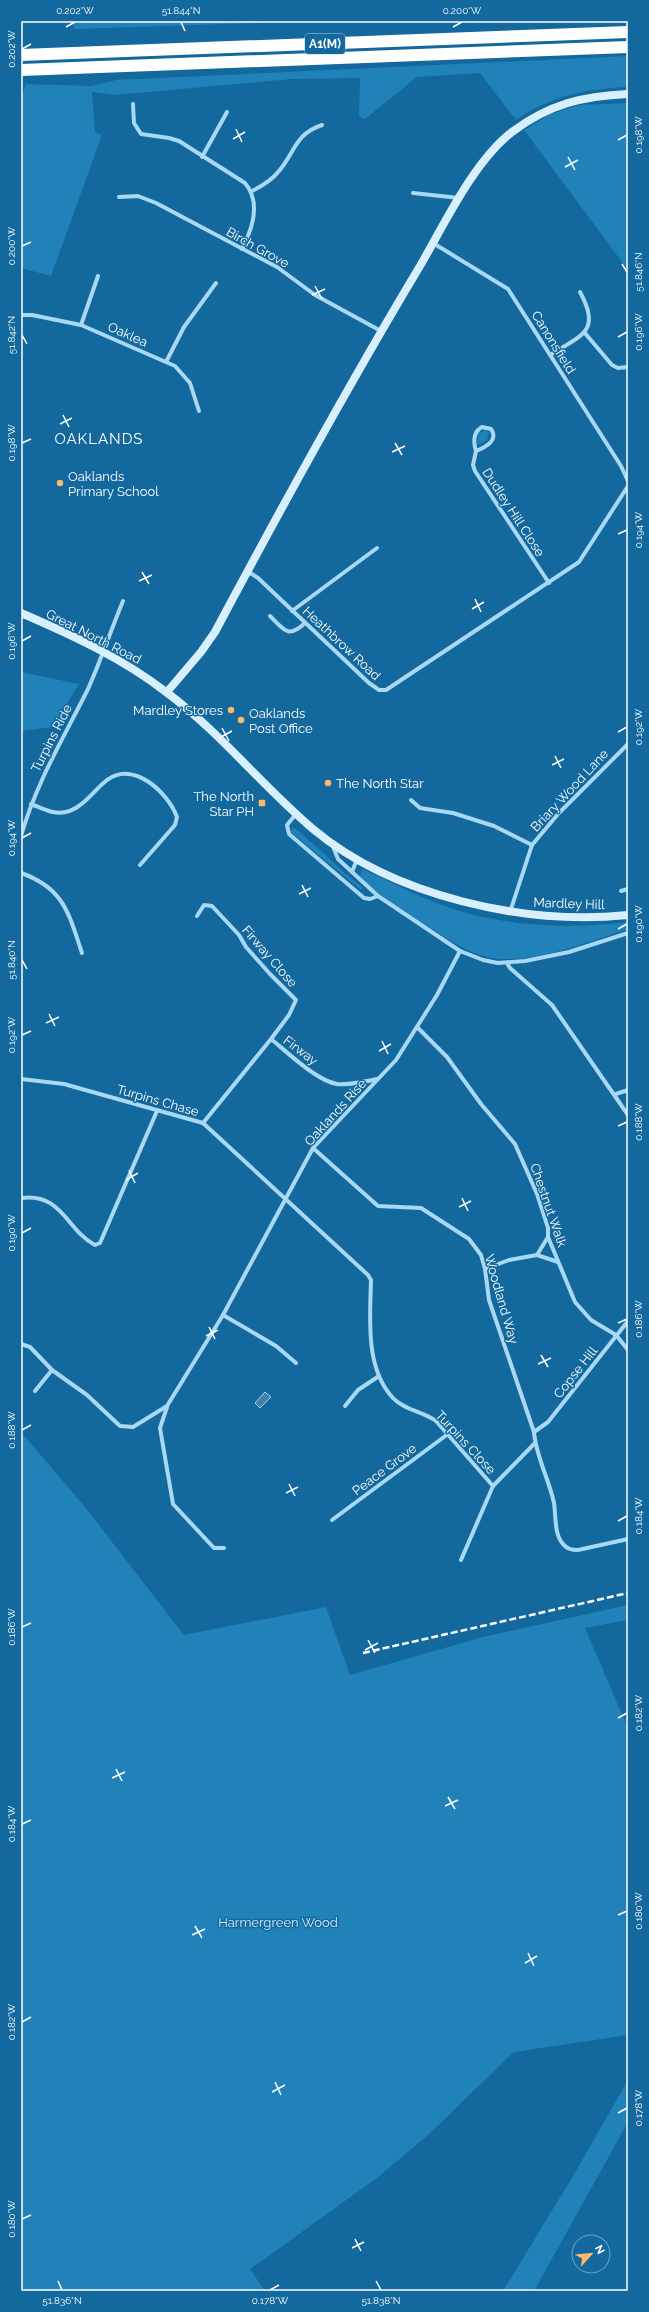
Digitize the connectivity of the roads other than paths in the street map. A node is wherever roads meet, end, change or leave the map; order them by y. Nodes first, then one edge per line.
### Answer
1 (628, 32) edge
2 (628, 47) edge
3 (21, 55) edge
4 (21, 70) edge
5 (628, 94) edge
6 (133, 104) dead end
7 (227, 112) dead end
8 (322, 125) dead end
9 (202, 156) junction
10 (252, 191) junction
11 (413, 193) dead end
12 (119, 197) dead end
13 (459, 198) junction
14 (433, 243) junction
15 (242, 248) junction
16 (98, 276) dead end
17 (216, 283) dead end
18 (580, 292) dead end
19 (21, 315) edge
20 (81, 325) junction
21 (381, 331) junction
22 (584, 332) junction
23 (550, 355) junction
24 (166, 362) junction
25 (628, 367) edge
26 (199, 411) dead end
27 (476, 451) junction
28 (628, 481) edge
29 (628, 486) edge
30 (377, 548) dead end
31 (247, 571) junction
32 (549, 582) junction
33 (123, 601) dead end
34 (292, 611) junction
35 (21, 613) edge
36 (270, 616) dead end
37 (305, 624) junction
38 (103, 651) junction
39 (167, 692) junction
40 (628, 744) edge
41 (411, 800) dead end
42 (30, 804) junction
43 (296, 814) junction
44 (21, 836) edge
45 (332, 843) junction
46 (532, 846) junction
47 (357, 860) junction
48 (140, 865) dead end
49 (352, 872) junction
50 (21, 873) edge
51 (628, 889) edge
52 (621, 891) dead end
53 (378, 896) junction
54 (510, 912) junction
55 (628, 914) edge
56 (197, 916) dead end
57 (628, 933) edge
58 (460, 950) junction
59 (82, 953) dead end
60 (507, 963) junction
61 (417, 1027) junction
62 (270, 1039) junction
63 (21, 1079) edge
64 (378, 1079) junction
65 (628, 1090) edge
66 (616, 1094) junction
67 (157, 1111) junction
68 (628, 1114) edge
69 (203, 1123) junction
70 (314, 1148) junction
71 (21, 1198) edge
72 (285, 1198) junction
73 (548, 1237) junction
74 (536, 1255) junction
75 (558, 1262) junction
76 (485, 1269) junction
77 (223, 1315) junction
78 (628, 1321) edge
79 (616, 1335) junction
80 (21, 1344) edge
81 (628, 1350) edge
82 (296, 1363) dead end
83 (52, 1370) junction
84 (379, 1376) junction
85 (35, 1392) dead end
86 (167, 1406) junction
87 (345, 1406) dead end
88 (534, 1432) junction
89 (448, 1434) junction
90 (535, 1443) junction
91 (493, 1486) junction
92 (332, 1520) dead end
93 (628, 1539) edge
94 (224, 1548) dead end
95 (461, 1560) dead end

1 - 3 highway, A1(M)
2 - 4 highway, A1(M)
5 - 13 street
6 - 9 street
7 - 9 street
8 - 10 street
9 - 10 street
10 - 15 street
11 - 13 street
12 - 15 street, Birch Grove
13 - 14 street
14 - 21 street
14 - 23 street, Canonsfield
15 - 21 street, Birch Grove
16 - 20 street
17 - 24 street
18 - 22 street
19 - 20 street, Oaklea
20 - 24 street, Oaklea
21 - 31 street
22 - 23 street
22 - 25 street
23 - 28 street, Canonsfield
24 - 26 street, Oaklea
27 - 27 street, Dudley Hill Close
27 - 32 street, Dudley Hill Close
29 - 32 street
30 - 34 street
31 - 34 street, Heathbrow Road
31 - 39 street
32 - 37 street, Heathbrow Road
33 - 38 street, Turpins Ride
34 - 37 street, Heathbrow Road
35 - 38 street, Great North Road
36 - 37 street
38 - 39 street, Great North Road
38 - 42 street, Turpins Ride
39 - 43 street, Great North Road
40 - 46 street, Briary Wood Lane
41 - 46 street
42 - 44 street, Turpins Ride
42 - 48 street
43 - 45 street, Great North Road
43 - 53 street
45 - 47 street, Great North Road
45 - 49 street
46 - 54 street, Briary Wood Lane
47 - 49 street
47 - 54 street, Great North Road
49 - 53 street
50 - 59 street
51 - 52 street
53 - 58 street
54 - 55 street, Mardley Hill
56 - 62 street, Firway Close
57 - 60 street
58 - 60 street
58 - 61 street, Oaklands Rise
60 - 66 street
61 - 64 street, Oaklands Rise
61 - 73 street, Chestnut Walk
62 - 64 street, Firway
62 - 69 street, Firway
63 - 67 street, Turpins Chase
64 - 70 street, Oaklands Rise
65 - 66 street
66 - 68 street
67 - 69 street, Turpins Chase
67 - 71 street
69 - 72 street, Turpins Chase
70 - 72 street, Oaklands Rise
70 - 76 street, Woodland Way
72 - 77 street, Oaklands Rise
72 - 84 street, Turpins Close
73 - 74 street
73 - 75 street, Chestnut Walk
74 - 75 street
74 - 76 street
75 - 79 street, Chestnut Walk
76 - 88 street, Woodland Way
77 - 82 street
77 - 86 street, Oaklands Rise
78 - 79 street, Copse Hill
79 - 81 street, Chestnut Walk
79 - 88 street, Copse Hill
80 - 83 street, Oaklands Rise
83 - 85 street
83 - 86 street, Oaklands Rise
84 - 87 street
84 - 89 street, Turpins Close
86 - 94 street
88 - 90 street, Woodland Way
89 - 91 street, Turpins Close
89 - 92 street, Peace Grove
90 - 91 street, Turpins Close
90 - 93 street, Woodland Way
91 - 95 street

